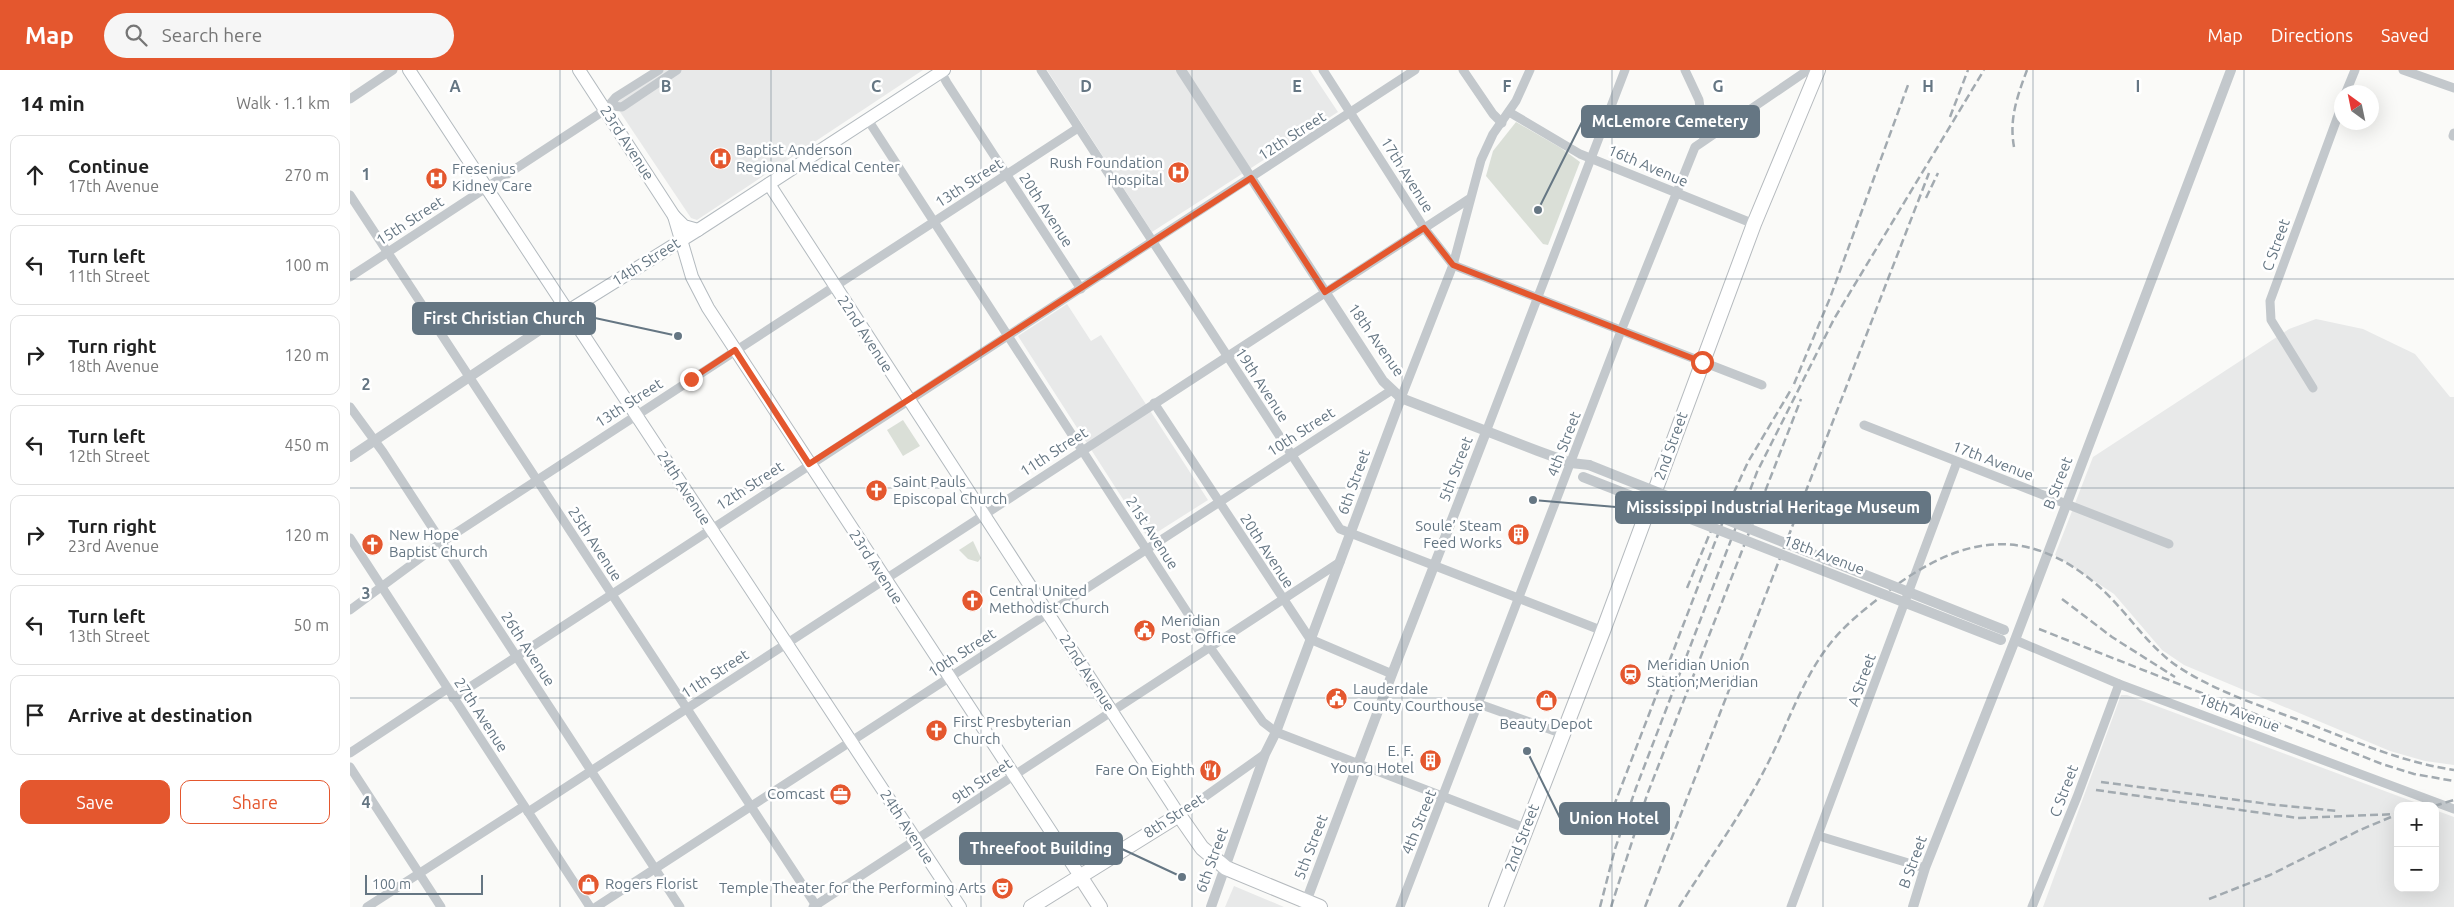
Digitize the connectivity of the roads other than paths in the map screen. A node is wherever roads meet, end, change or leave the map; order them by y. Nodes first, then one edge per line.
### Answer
1 (393, 70) edge
2 (409, 70) edge
3 (579, 70) edge
4 (659, 70) edge
5 (677, 70) edge
6 (1041, 70) edge
7 (1181, 70) edge
8 (1323, 70) edge
9 (1415, 70) edge
10 (1463, 70) edge
11 (1530, 70) edge
12 (1625, 70) edge
13 (1685, 70) edge
14 (1808, 70) edge
15 (1818, 70) edge
16 (2231, 70) edge
17 (2354, 70) edge
18 (2403, 70) edge
19 (942, 71) edge
20 (2349, 85) edge
21 (2454, 88) edge
22 (350, 98) edge
23 (608, 108) junction
24 (1509, 112) junction
25 (1351, 113) junction
26 (868, 120) junction
27 (1502, 123) junction
28 (2334, 127) edge
29 (1078, 128) junction
30 (1704, 139) junction
31 (1592, 157) junction
32 (1006, 175) junction
33 (1251, 178) junction
34 (769, 184) junction
35 (486, 188) junction
36 (1676, 192) junction
37 (350, 195) edge
38 (1469, 199) junction
39 (674, 216) junction
40 (934, 222) junction
41 (1754, 224) junction
42 (1424, 228) junction
43 (698, 230) junction
44 (680, 240) junction
45 (1153, 242) junction
46 (388, 252) junction
47 (1453, 265) junction
48 (350, 277) edge
49 (835, 286) junction
50 (1081, 289) junction
51 (1325, 292) junction
52 (1538, 298) junction
53 (568, 311) junction
54 (1621, 330) junction
55 (1008, 336) junction
56 (735, 350) junction
57 (1226, 356) junction
58 (1702, 362) junction
59 (471, 377) junction
60 (1762, 386) dead end
61 (2313, 388) dead end
62 (1392, 390) junction
63 (1401, 398) junction
64 (909, 400) junction
65 (1154, 403) junction
66 (350, 408) edge
67 (636, 415) junction
68 (1864, 425) dead end
69 (1486, 432) junction
70 (374, 441) junction
71 (1082, 450) junction
72 (1291, 455) junction
73 (350, 457) edge
74 (1957, 462) junction
75 (1571, 463) junction
76 (809, 464) junction
77 (537, 480) junction
78 (1218, 502) junction
79 (2066, 504) junction
80 (983, 514) junction
81 (710, 528) junction
82 (1350, 535) junction
83 (350, 538) edge
84 (442, 542) junction
85 (2169, 544) dead end
86 (1146, 549) junction
87 (1340, 562) junction
88 (1434, 567) junction
89 (884, 579) junction
90 (382, 586) junction
91 (611, 594) junction
92 (1282, 599) junction
93 (1518, 599) junction
94 (350, 610) edge
95 (1048, 614) junction
96 (1603, 631) junction
97 (1310, 639) junction
98 (2015, 640) junction
99 (786, 644) junction
100 (1208, 646) junction
101 (516, 656) junction
102 (1392, 674) junction
103 (949, 678) junction
104 (2119, 684) junction
105 (447, 689) junction
106 (453, 698) junction
107 (1479, 704) junction
108 (687, 709) junction
109 (1113, 713) junction
110 (1276, 732) junction
111 (1563, 734) junction
112 (851, 742) junction
113 (350, 753) edge
114 (1264, 754) junction
115 (1359, 765) junction
116 (350, 767) edge
117 (591, 770) junction
118 (1014, 776) junction
119 (1444, 798) junction
120 (751, 807) junction
121 (526, 809) junction
122 (2454, 809) edge
123 (1178, 815) junction
124 (1525, 828) junction
125 (1819, 836) junction
126 (916, 841) junction
127 (1226, 868) junction
128 (1925, 868) junction
129 (655, 869) junction
130 (419, 874) junction
131 (1080, 876) junction
132 (1305, 904) edge
133 (816, 906) edge
134 (367, 907) edge
135 (442, 907) edge
136 (590, 907) edge
137 (596, 907) edge
138 (680, 907) edge
139 (960, 907) edge
140 (1031, 907) edge
141 (1100, 907) edge
142 (1210, 907) edge
143 (1320, 907) edge
144 (1400, 907) edge
145 (1496, 907) edge
146 (1791, 907) edge
147 (1913, 907) edge
148 (2032, 907) edge

1 - 22 street
2 - 35 main road, 24th Avenue
3 - 23 main road, 23rd Avenue
4 - 23 street, 15th Street
5 - 23 street, 15th Street
6 - 29 street, 19th Avenue
7 - 33 street, 18th Avenue
8 - 25 street, 17th Avenue
9 - 25 street, 12th Street
10 - 27 street
11 - 24 street, 6th Street
12 - 31 street, 5th Street
13 - 30 street
14 - 30 street, 4th Street
15 - 41 main road, 2nd Street
16 - 79 street, B Street
17 - 20 street
18 - 21 street
19 - 26 main road, 14th Street
19 - 32 street, 20th Avenue
23 - 35 street, 15th Street
23 - 39 main road, 23rd Avenue
24 - 27 street, 6th Street
24 - 31 street, 16th Avenue
25 - 33 street, 12th Street
25 - 42 street, 17th Avenue
26 - 34 main road, 14th Street
26 - 40 street, 21st Avenue
27 - 38 street, 6th Street
28 - 61 street, C Street
29 - 32 street, 13th Street
29 - 45 street, 19th Avenue
30 - 36 street, 4th Street
31 - 36 street, 16th Avenue
31 - 52 street, 5th Street
32 - 40 street, 13th Street
32 - 50 street, 20th Avenue
33 - 45 street, 12th Street
33 - 51 street, 18th Avenue
34 - 43 main road, 14th Street
34 - 49 main road, 22nd Avenue
35 - 46 street, 15th Street
35 - 53 main road, 24th Avenue
36 - 41 street, 16th Avenue
36 - 54 street, 4th Street
37 - 46 street, 25th Avenue
38 - 42 street, 11th Street
38 - 47 street, 6th Street
39 - 43 main road, 23rd Avenue
39 - 44 main road, 23rd Avenue
40 - 49 street, 13th Street
40 - 55 street, 21st Avenue
41 - 58 main road, 2nd Street
42 - 47 street, 17th Avenue
42 - 51 street, 11th Street
43 - 44 main road, 14th Street
44 - 53 main road, 14th Street
44 - 56 main road, 23rd Avenue
45 - 50 street, 12th Street
45 - 57 street, 19th Avenue
46 - 48 street, 15th Street
46 - 59 street, 25th Avenue
47 - 52 street
47 - 63 street, 6th Street
49 - 56 street, 13th Street
49 - 64 main road, 22nd Avenue
50 - 55 street, 12th Street
51 - 57 street, 11th Street
51 - 62 street, 18th Avenue
52 - 54 street
52 - 69 street, 5th Street
53 - 59 street, 14th Street
53 - 67 main road, 24th Avenue
54 - 58 street
54 - 75 street, 4th Street
55 - 64 street, 12th Street
55 - 71 street, 21st Avenue
56 - 67 street, 13th Street
56 - 76 main road, 23rd Avenue
57 - 65 street, 11th Street
57 - 72 street, 19th Avenue
58 - 60 street
58 - 96 main road, 2nd Street
59 - 70 street, 14th Street
59 - 77 street, 25th Avenue
62 - 63 street, 18th Avenue
62 - 72 street, 10th Street
63 - 69 street, 18th Avenue
63 - 82 street, 6th Street
64 - 76 street, 12th Street
64 - 80 main road, 22nd Avenue
65 - 71 street, 11th Street
65 - 78 street, 20th Avenue
66 - 70 street, 26th Avenue
67 - 77 street, 13th Street
67 - 81 main road, 24th Avenue
68 - 74 street, 17th Avenue
69 - 75 street, 18th Avenue
69 - 88 street, 5th Street
70 - 73 street, 14th Street
70 - 84 street, 26th Avenue
71 - 80 street, 11th Street
71 - 86 street, 21st Avenue
72 - 78 street, 10th Street
72 - 82 street, 19th Avenue
74 - 79 street, 17th Avenue
74 - 125 street, A Street
75 - 93 street, 4th Street
75 - 98 street, 18th Avenue, bridge
75 - 98 street, 18th Avenue, bridge
76 - 81 street, 12th Street
76 - 89 main road, 23rd Avenue
77 - 84 street, 13th Street
77 - 91 street, 25th Avenue
78 - 86 street, 10th Street
78 - 92 street, 20th Avenue
79 - 85 street, 17th Avenue
79 - 98 street, B Street
80 - 89 street, 11th Street
80 - 95 main road, 22nd Avenue
81 - 91 street, 12th Street
81 - 99 main road, 24th Avenue
82 - 87 street, 6th Street
82 - 88 street, 19th Avenue
83 - 90 street, 27th Avenue
84 - 90 street, 13th Street
84 - 101 street, 26th Avenue
86 - 95 street, 10th Street
86 - 100 street, 21st Avenue
87 - 92 street, 9th Street
87 - 97 street, 6th Street
88 - 93 street, 19th Avenue
88 - 102 street, 5th Street
89 - 99 street, 11th Street
89 - 103 main road, 23rd Avenue
90 - 94 street, 13th Street
90 - 105 street, 27th Avenue
91 - 101 street, 12th Street
91 - 108 street, 25th Avenue
92 - 97 street, 20th Avenue
92 - 100 street, 9th Street
93 - 96 street, 19th Avenue
93 - 107 street, 4th Street
95 - 103 street, 10th Street
95 - 109 main road, 22nd Avenue
96 - 111 main road, 2nd Street
97 - 102 street
97 - 110 street, 6th Street
98 - 104 street, 18th Avenue
98 - 128 street, B Street
99 - 108 street, 11th Street
99 - 112 main road, 24th Avenue
100 - 109 street, 9th Street
100 - 110 street, 21st Avenue
101 - 106 street, 12th Street
101 - 117 street, 26th Avenue
102 - 115 street, 5th Street
103 - 112 street, 10th Street
103 - 118 main road, 23rd Avenue
104 - 122 street, 18th Avenue
104 - 148 street, C Street
105 - 106 street, 27th Avenue
105 - 113 street
106 - 121 street, 27th Avenue
107 - 111 street
107 - 119 street, 4th Street
108 - 117 street, 11th Street
108 - 120 street, 25th Avenue
109 - 118 street, 9th Street
109 - 123 main road, 22nd Avenue
110 - 114 street, 6th Street
110 - 115 street, 21st Avenue
111 - 124 main road, 2nd Street
112 - 120 street, 10th Street
112 - 126 main road, 24th Avenue
114 - 123 street, 8th Street
114 - 127 street, 6th Street
115 - 119 street, 21st Avenue
115 - 132 street, 5th Street
116 - 130 street
117 - 121 street, 11th Street
117 - 129 street, 26th Avenue
118 - 126 street, 9th Street
118 - 131 main road, 23rd Avenue
119 - 124 street, 21st Avenue
119 - 144 street, 4th Street
120 - 129 street, 10th Street
120 - 133 street, 25th Avenue
121 - 130 street, 11th Street
121 - 136 street, 27th Avenue
123 - 127 main road, 22nd Avenue
123 - 131 main road, 8th Street
124 - 145 main road, 2nd Street
125 - 128 street
125 - 146 street, A Street
126 - 133 street, 9th Street
126 - 139 main road, 24th Avenue
127 - 132 main road, 22nd Avenue
127 - 142 street, 6th Street
128 - 147 street, B Street
129 - 137 street, 10th Street
129 - 138 street, 26th Avenue
130 - 134 street, 11th Street
130 - 135 street
131 - 140 main road, 8th Street
131 - 141 main road, 23rd Avenue
132 - 143 main road, 22nd Avenue

